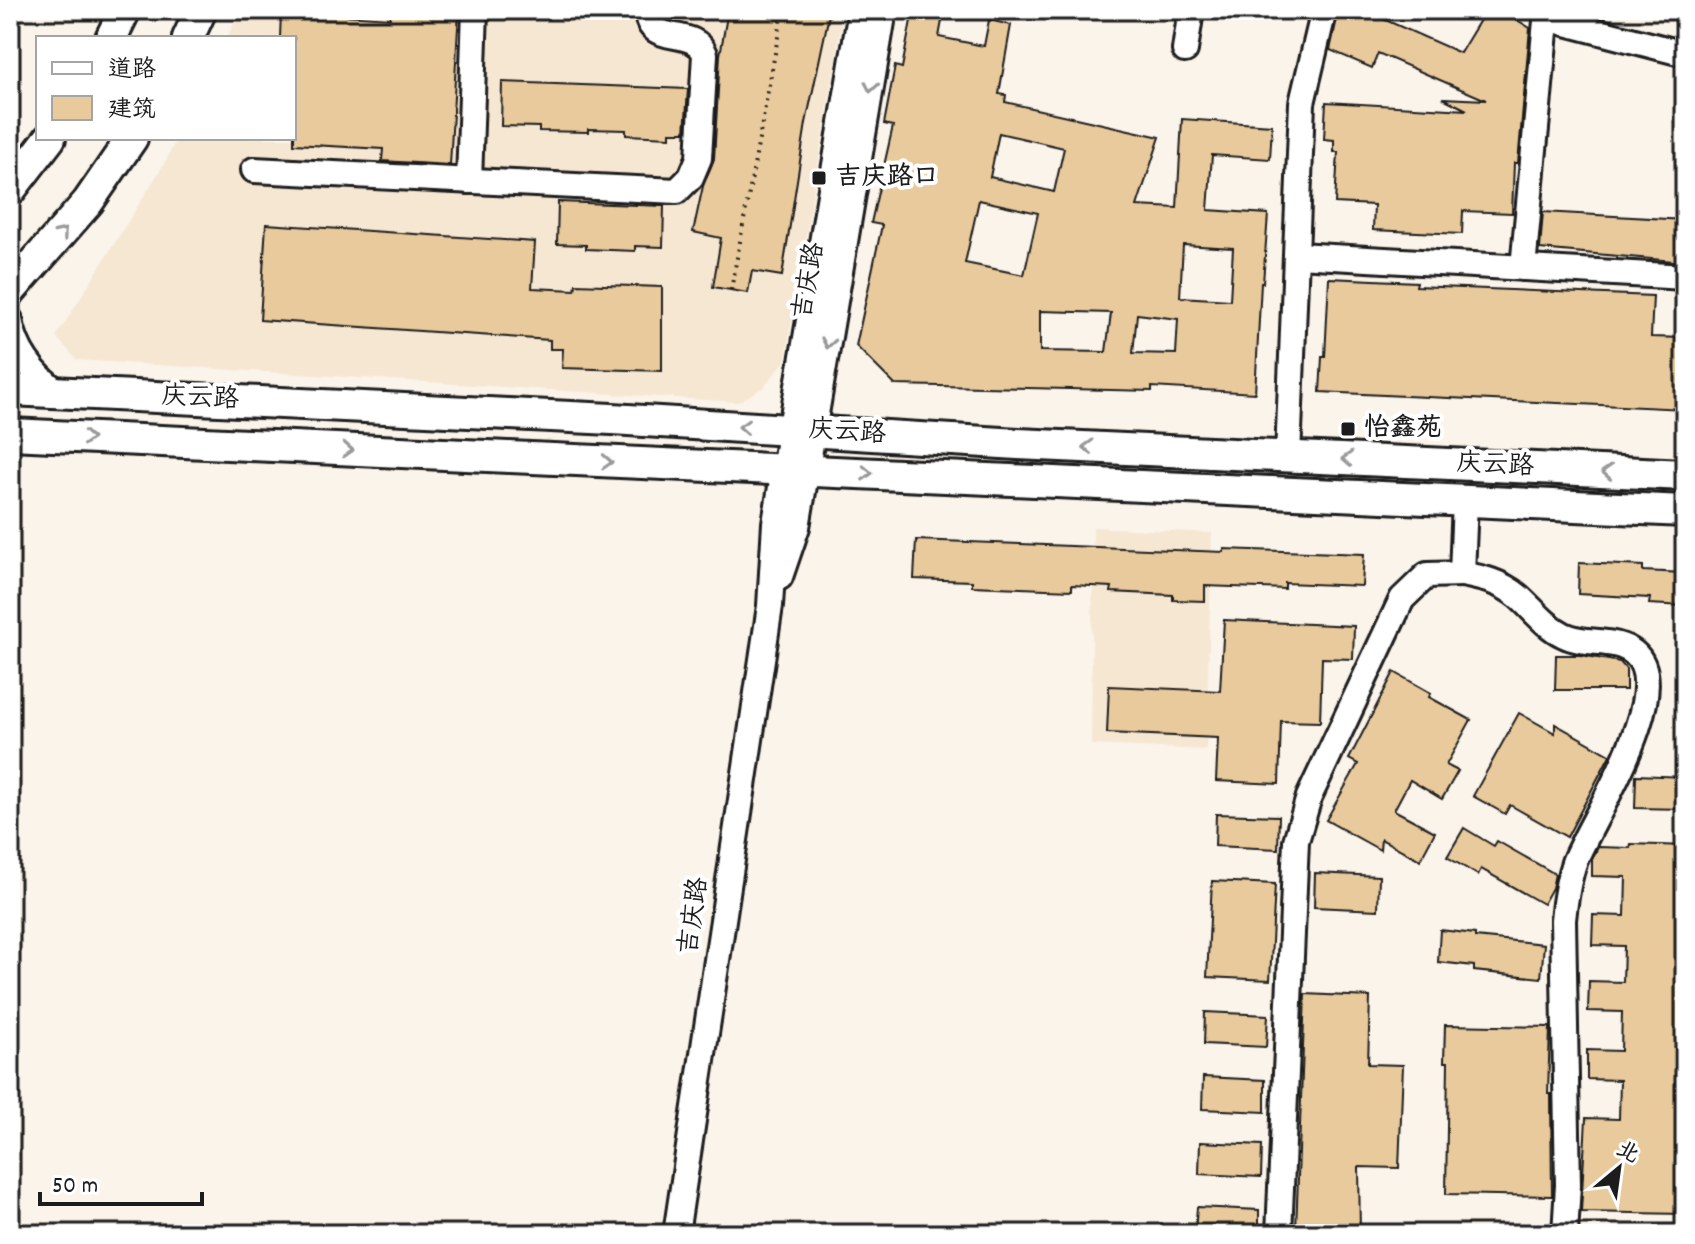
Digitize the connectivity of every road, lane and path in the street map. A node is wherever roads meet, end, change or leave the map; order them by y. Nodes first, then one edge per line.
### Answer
1 (125, 10) edge
2 (201, 10) edge
3 (475, 10) edge
4 (647, 10) edge
5 (783, 10) edge
6 (861, 10) edge
7 (884, 10) edge
8 (1191, 10) edge
9 (1324, 10) edge
10 (1546, 14) edge
11 (112, 36) edge
12 (189, 36) edge
13 (1185, 50) dead end
14 (1685, 54) edge
15 (48, 140) edge
16 (131, 140) edge
17 (254, 170) dead end
18 (469, 181) junction
19 (10, 190) edge
20 (1297, 255) junction
21 (1523, 268) junction
22 (1685, 277) edge
23 (731, 290) dead end
24 (10, 291) edge
25 (10, 320) edge
26 (10, 390) edge
27 (59, 393) junction
28 (802, 431) junction
29 (10, 434) edge
30 (1288, 457) junction
31 (795, 470) junction
32 (1685, 475) edge
33 (1465, 501) junction
34 (1685, 511) edge
35 (1462, 574) junction
36 (676, 1234) edge
37 (1279, 1234) edge
38 (1565, 1234) edge

1 - 11 main road
2 - 12 main road
3 - 18 street
4 - 18 street
5 - 23 path
6 - 28 street, 吉庆路
7 -> 28 street, 吉庆路
8 - 13 street
9 - 20 street
10 - 14 street
10 - 21 street
15 - 19 main road
24 -> 16 main road
17 - 18 street
20 - 21 street
20 - 30 street
21 - 22 street
25 - 27 street
26 - 27 main road, 庆云路
28 -> 27 main road, 庆云路
30 -> 28 main road, 庆云路
28 - 31 street, 吉庆路
29 -> 31 main road, 庆云路
32 -> 30 main road, 庆云路
31 -> 33 main road, 庆云路
31 - 36 street, 吉庆路
33 - 34 main road, 庆云路
33 - 35 street
35 - 37 street
35 - 38 street

